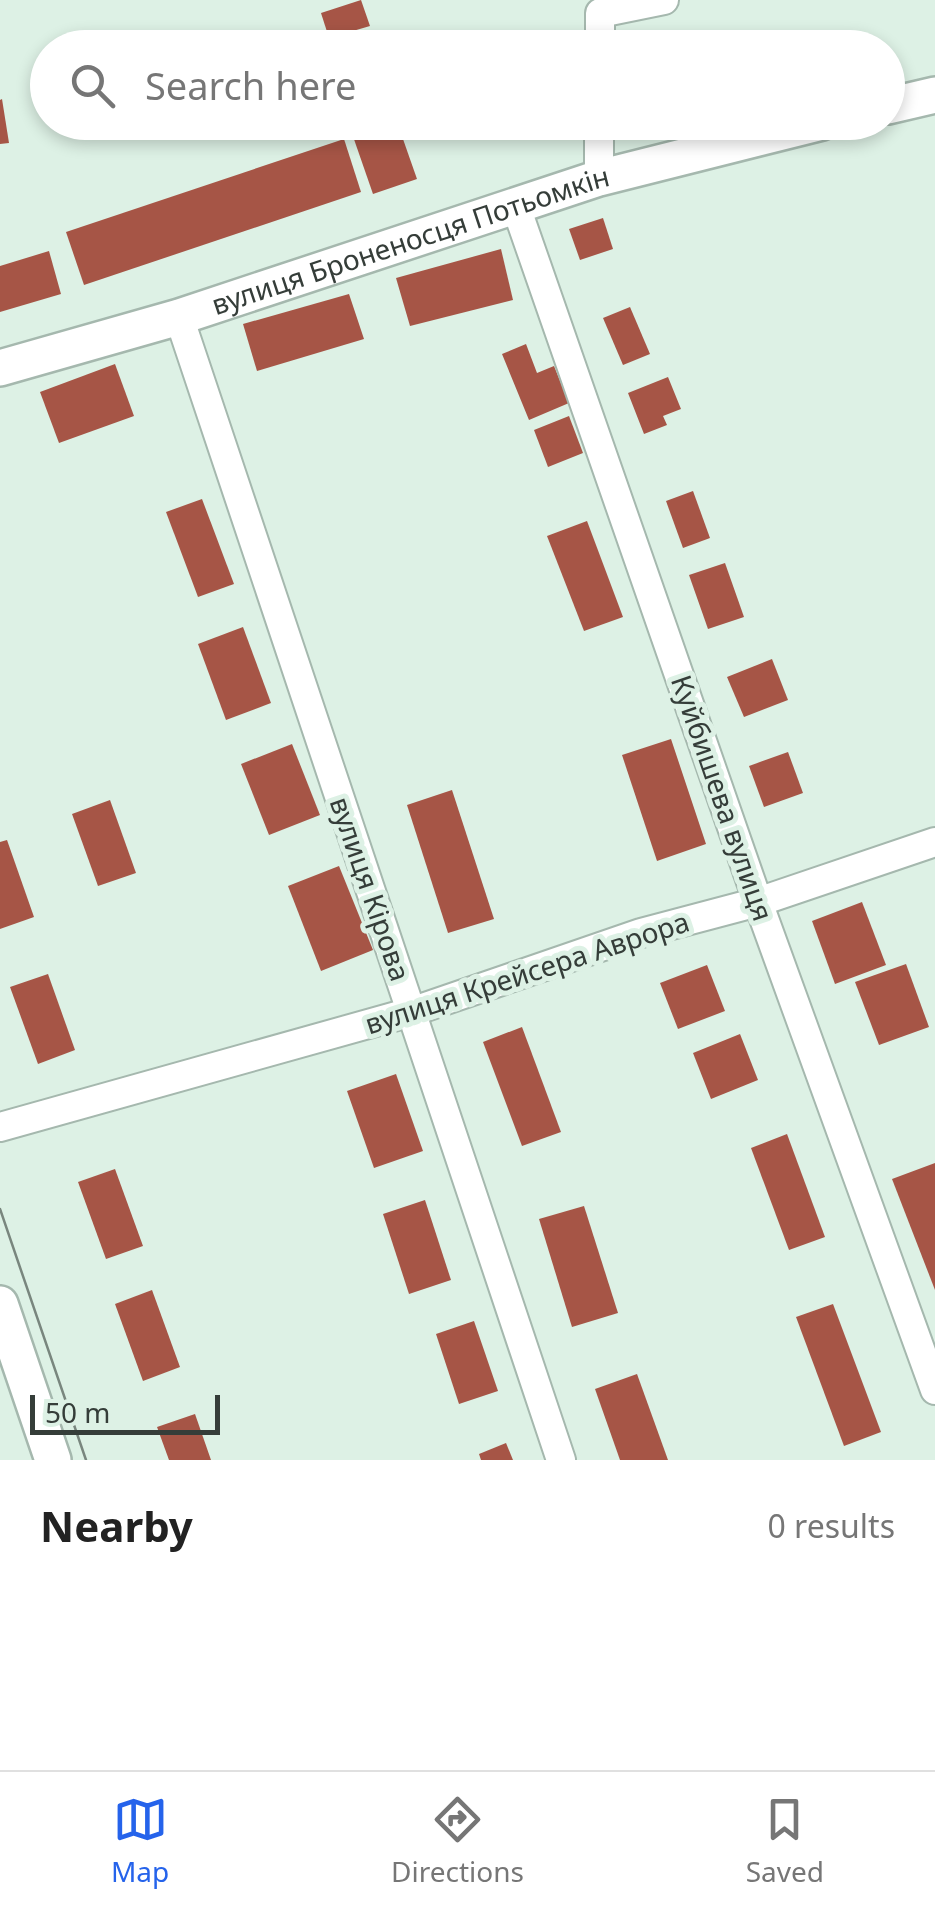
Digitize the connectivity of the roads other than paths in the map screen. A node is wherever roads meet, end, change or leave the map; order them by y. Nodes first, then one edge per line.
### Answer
1 (664, 0) edge
2 (600, 30) edge
3 (935, 94) edge
4 (905, 102) edge
5 (600, 140) edge
6 (750, 140) edge
7 (599, 178) junction
8 (515, 204) junction
9 (179, 317) junction
10 (0, 368) edge
11 (935, 842) edge
12 (758, 902) junction
13 (412, 1012) junction
14 (0, 1128) edge
15 (0, 1304) edge
16 (935, 1390) edge
17 (52, 1460) edge
18 (561, 1460) edge

1 - 2 street
3 - 4 street
5 - 7 street
6 - 7 street, вулиця Броненосця Потьомкін
7 - 8 street, вулиця Броненосця Потьомкін
8 - 9 street, вулиця Броненосця Потьомкін
8 - 12 street, Куйбишева вулиця
9 - 10 street, вулиця Броненосця Потьомкін
9 - 13 street, вулиця Кірова
11 - 12 street, вулиця Крейсера Аврора
12 - 13 street, вулиця Крейсера Аврора
12 - 16 street, Куйбишева вулиця
13 - 14 street, вулиця Крейсера Аврора
13 - 18 street, вулиця Кірова
15 - 17 street

